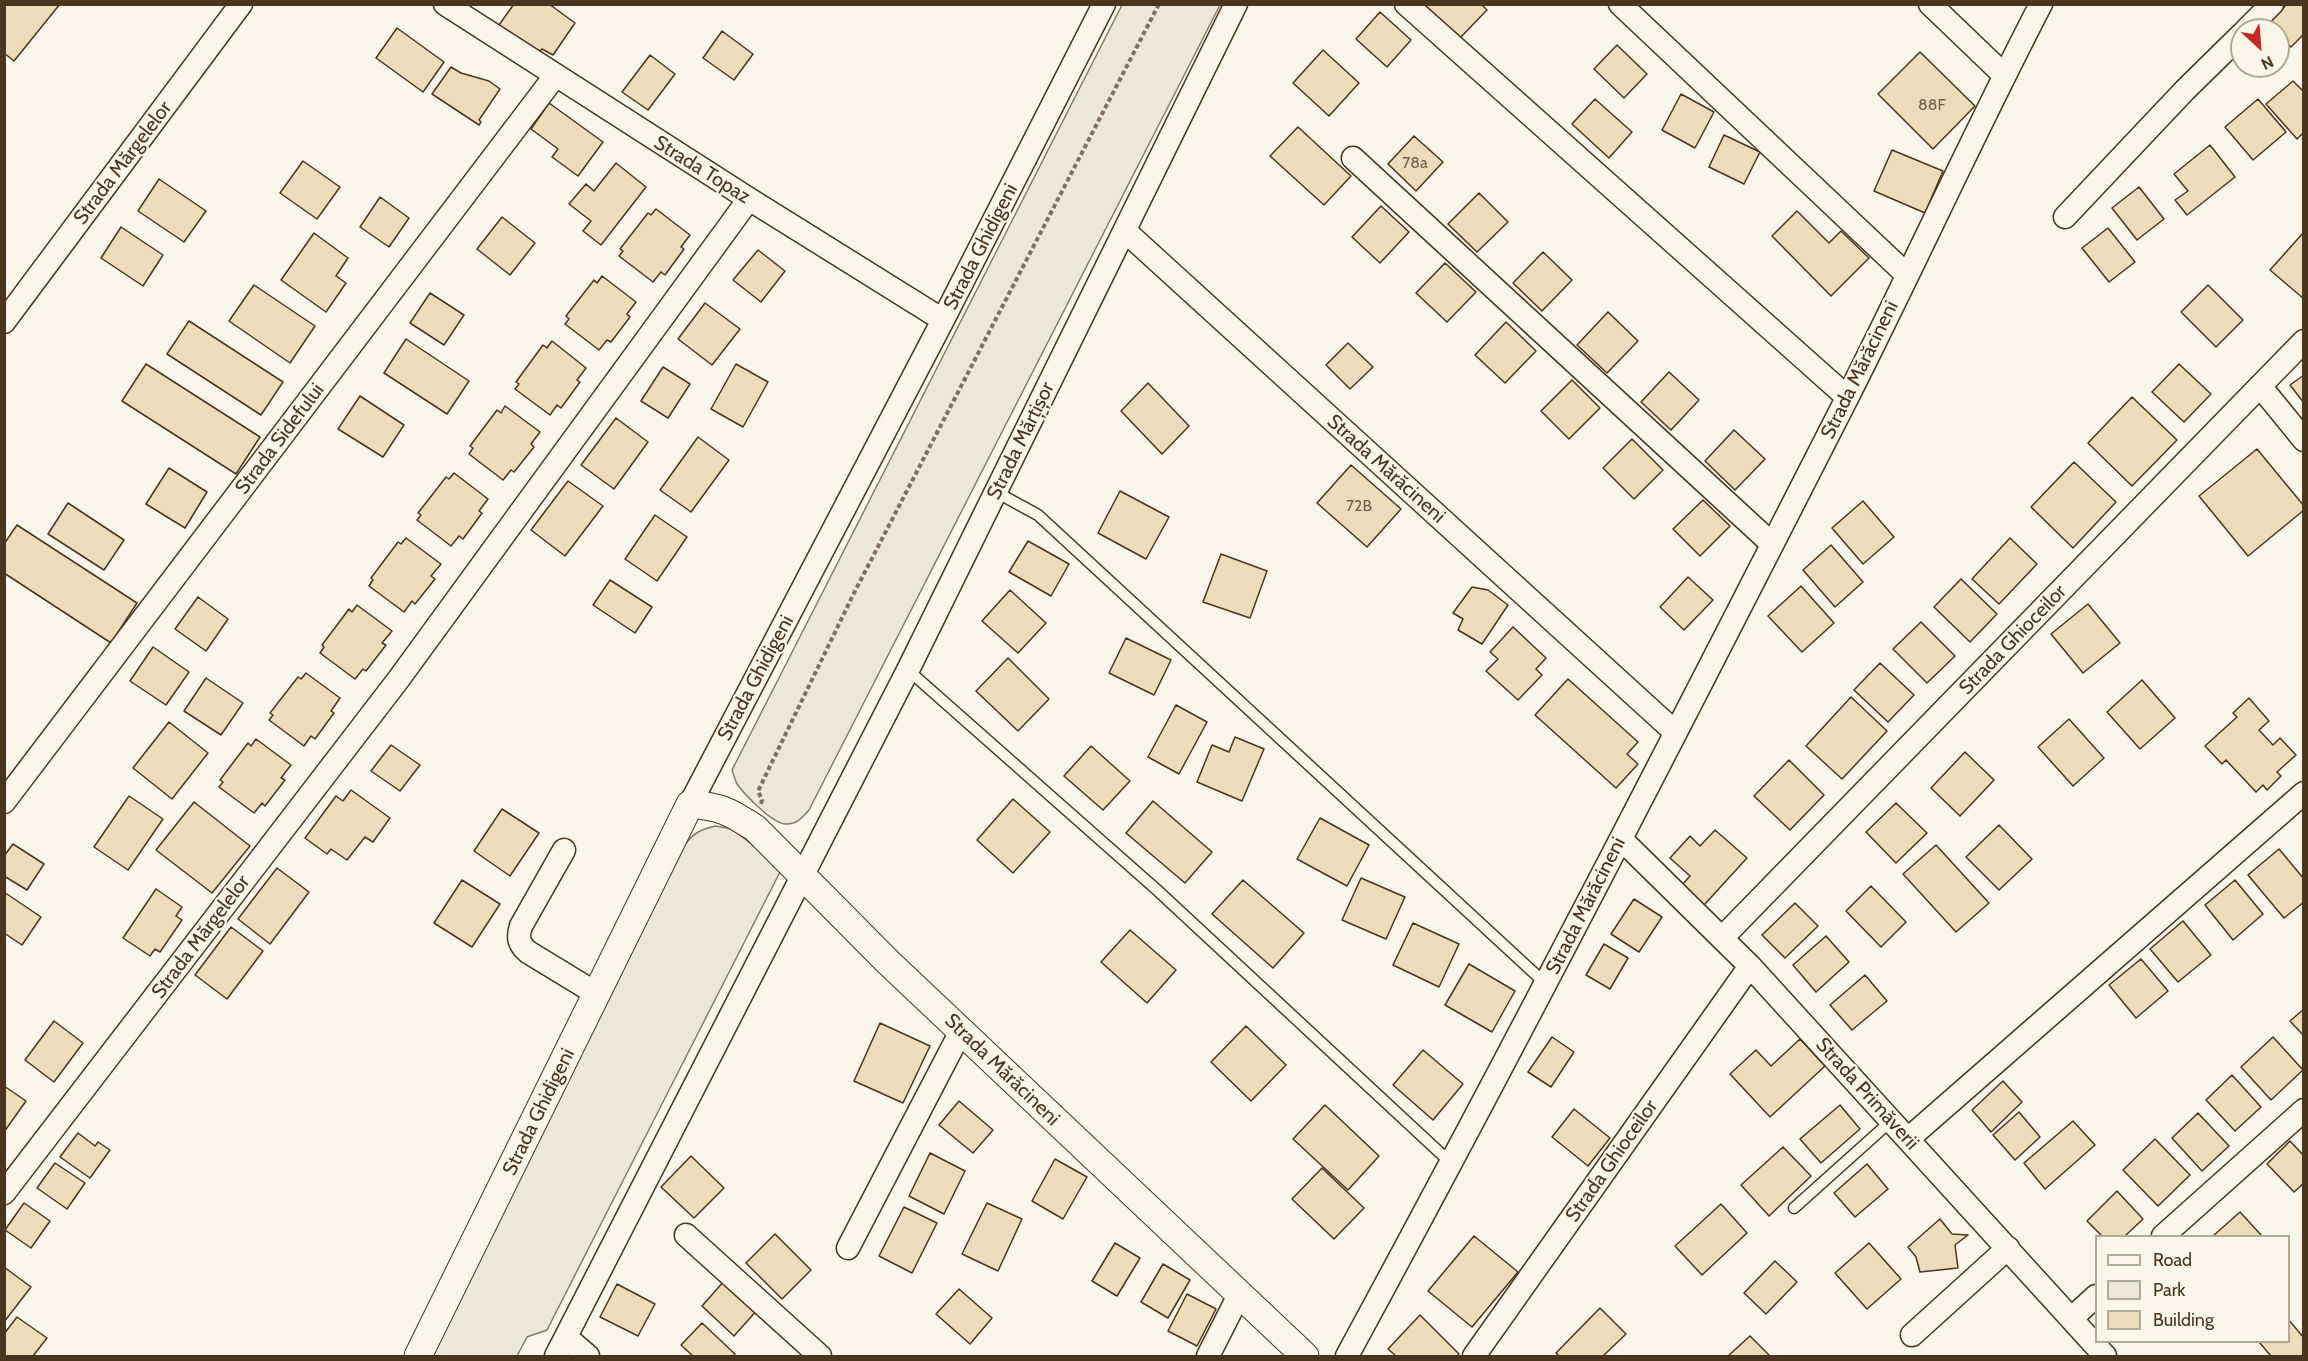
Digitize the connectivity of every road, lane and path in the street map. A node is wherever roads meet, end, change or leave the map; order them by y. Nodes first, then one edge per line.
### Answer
1 (241, 4) edge
2 (1104, 4) edge
3 (1159, 4) edge
4 (1236, 4) edge
5 (1406, 4) edge
6 (1620, 4) edge
7 (1930, 4) edge
8 (2041, 4) edge
9 (2272, 4) edge
10 (460, 8) edge
11 (2258, 18) edge
12 (2230, 46) edge
13 (2004, 75) junction
14 (555, 76) junction
15 (1353, 158) dead end
16 (749, 200) junction
17 (2065, 217) dead end
18 (1125, 231) junction
19 (1907, 275) junction
20 (943, 320) junction
21 (4, 322) edge
22 (2304, 341) edge
23 (2260, 386) junction
24 (1847, 397) junction
25 (2304, 440) edge
26 (996, 492) junction
27 (1772, 544) junction
28 (908, 670) junction
29 (1675, 732) junction
30 (2304, 793) edge
31 (4, 802) edge
32 (690, 804) junction
33 (755, 828) junction
34 (1621, 839) junction
35 (564, 850) dead end
36 (801, 876) junction
37 (1722, 938) junction
38 (1750, 966) junction
39 (1546, 984) junction
40 (597, 994) junction
41 (961, 1031) junction
42 (2304, 1110) edge
43 (1892, 1121) junction
44 (1908, 1139) junction
45 (1451, 1163) junction
46 (4, 1193) edge
47 (1794, 1208) dead end
48 (687, 1235) dead end
49 (2164, 1235) edge
50 (848, 1248) dead end
51 (2008, 1248) junction
52 (1239, 1295) junction
53 (2095, 1298) edge
54 (2072, 1318) junction
55 (1912, 1335) dead end
56 (561, 1347) edge
57 (2094, 1352) edge
58 (418, 1356) edge
59 (588, 1356) edge
60 (820, 1356) edge
61 (1208, 1356) edge
62 (1305, 1356) edge
63 (1347, 1356) edge
64 (1474, 1356) edge

1 - 21 street, Strada Mărgelelor
2 - 20 street, Strada Ghidigeni
3 - 33 path
4 - 18 street, Strada Mărțișor
5 - 24 street
6 - 19 street
7 - 13 street
8 - 13 street, Strada Mărăcineni
9 - 11 street
10 - 14 street, Strada Topaz
12 - 17 street
13 - 19 street, Strada Mărăcineni
14 - 16 street, Strada Topaz
14 - 31 street, Strada Sidefului
15 - 27 street
16 - 20 street, Strada Topaz
16 - 46 street, Strada Mărgelelor
18 - 26 street, Strada Mărțișor
18 - 29 street, Strada Mărăcineni
19 - 24 street, Strada Mărăcineni
20 - 32 street, Strada Ghidigeni
22 - 23 street, Strada Ghioceilor
23 - 25 street
23 - 37 street, Strada Ghioceilor
24 - 27 street, Strada Mărăcineni
26 - 28 street, Strada Mărțișor
26 - 39 lane, Strada Mărăcineni
27 - 29 street, Strada Mărăcineni
28 - 36 street, Strada Mărțișor
28 - 45 lane
29 - 34 street, Strada Mărăcineni
30 - 44 street
32 - 33 street, Strada Mărăcineni
32 - 40 street, Strada Ghidigeni
33 - 36 street, Strada Mărăcineni
34 - 37 street, Strada Primăverii
34 - 39 street, Strada Mărăcineni
35 - 40 street
36 - 41 street, Strada Mărăcineni
36 - 56 street, Strada Mărțișor
37 - 38 street, Strada Primăverii
38 - 43 street, Strada Primăverii
38 - 64 street, Strada Ghioceilor
39 - 45 street, Strada Mărăcineni
40 - 58 street, Strada Ghidigeni
41 - 50 street
41 - 52 street, Strada Mărăcineni
42 - 49 street
43 - 44 street, Strada Primăverii
43 - 47 lane
44 - 51 street, Strada Primăverii
45 - 63 street, Strada Mărăcineni
48 - 60 street
51 - 54 street, Strada Primăverii
51 - 55 street
52 - 61 street
52 - 62 street, Strada Mărăcineni
53 - 54 street
54 - 57 street, Strada Primăverii
56 - 59 street

